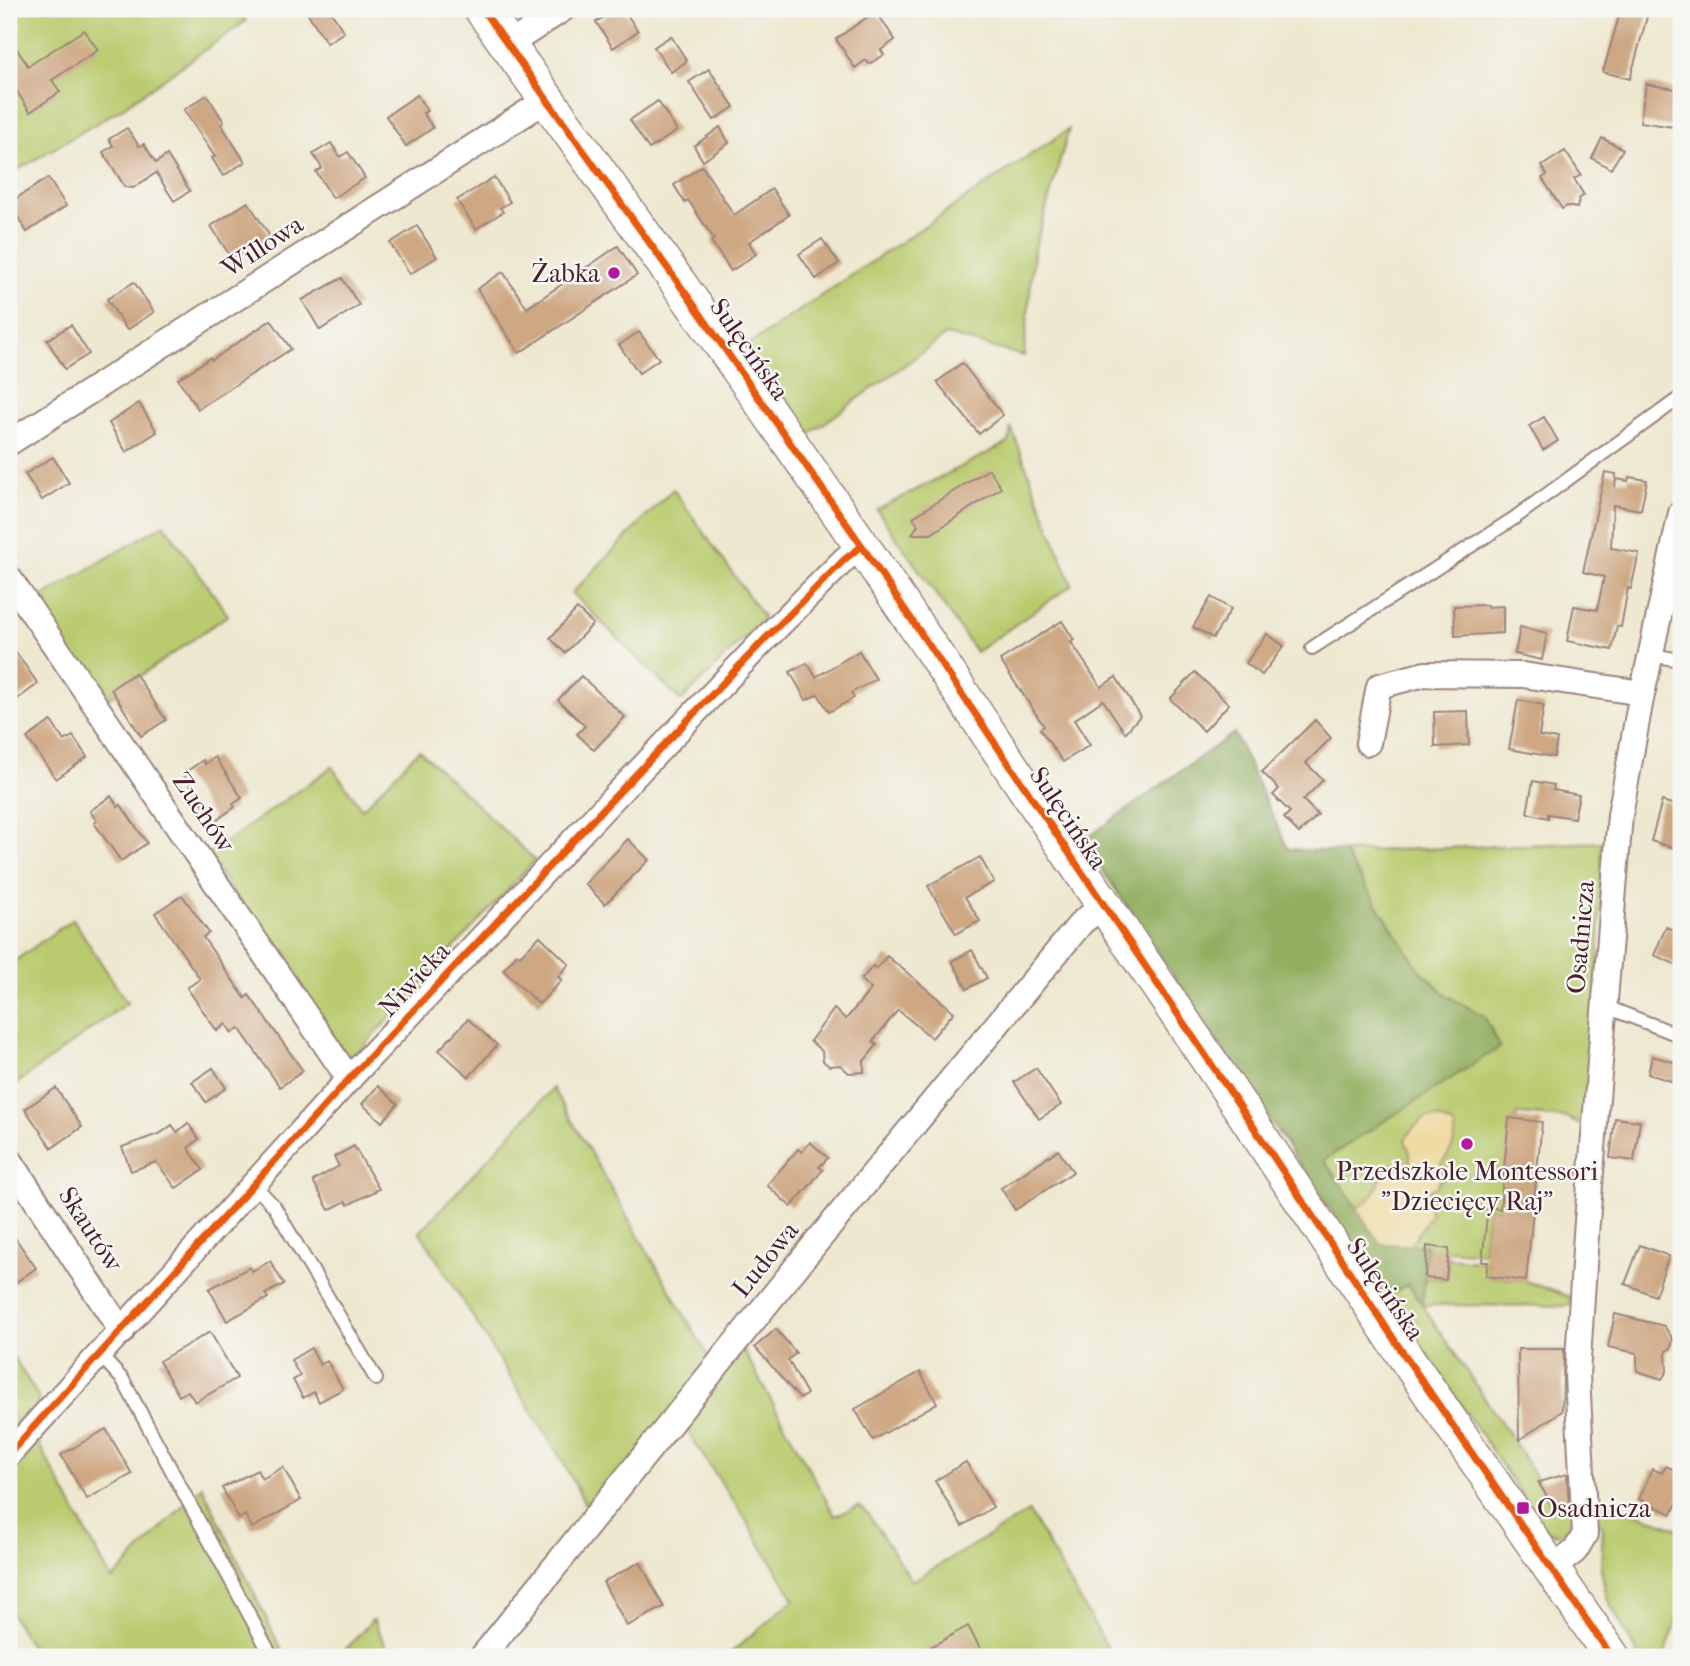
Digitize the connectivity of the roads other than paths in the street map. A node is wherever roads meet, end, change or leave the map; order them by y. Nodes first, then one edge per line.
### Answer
1 (482, 9) edge
2 (563, 9) edge
3 (508, 45) junction
4 (548, 99) junction
5 (1681, 397) edge
6 (9, 443) edge
7 (1681, 513) edge
8 (862, 546) junction
9 (9, 578) edge
10 (1312, 648) dead end
11 (1650, 655) junction
12 (1681, 660) edge
13 (1642, 693) junction
14 (1368, 743) dead end
15 (1103, 906) junction
16 (1605, 1006) junction
17 (1681, 1036) edge
18 (349, 1079) junction
19 (9, 1159) edge
20 (254, 1185) junction
21 (122, 1332) junction
22 (100, 1355) junction
23 (376, 1379) dead end
24 (9, 1454) edge
25 (1553, 1568) junction
26 (272, 1657) edge
27 (482, 1657) edge
28 (1612, 1657) edge

1 - 3 street, Sulęcińska
2 - 3 street
3 - 4 street, Sulęcińska
4 - 6 street, Willowa
4 - 8 street, Sulęcińska
5 - 10 lane
7 - 11 street, Osadnicza
8 - 15 street, Sulęcińska
8 - 18 street, Niwicka
9 - 18 street, Zuchów
11 - 12 lane
11 - 13 street, Osadnicza
13 - 14 street
13 - 16 street, Osadnicza
15 - 25 street, Sulęcińska
15 - 27 street, Ludowa
16 - 17 lane
16 - 25 street, Osadnicza
18 - 20 street, Niwicka
19 - 21 street, Skautów
20 - 21 street, Niwicka
20 - 23 lane
21 - 22 street, Niwicka
22 - 24 street, Niwicka
22 - 26 lane
25 - 28 street, Sulęcińska

